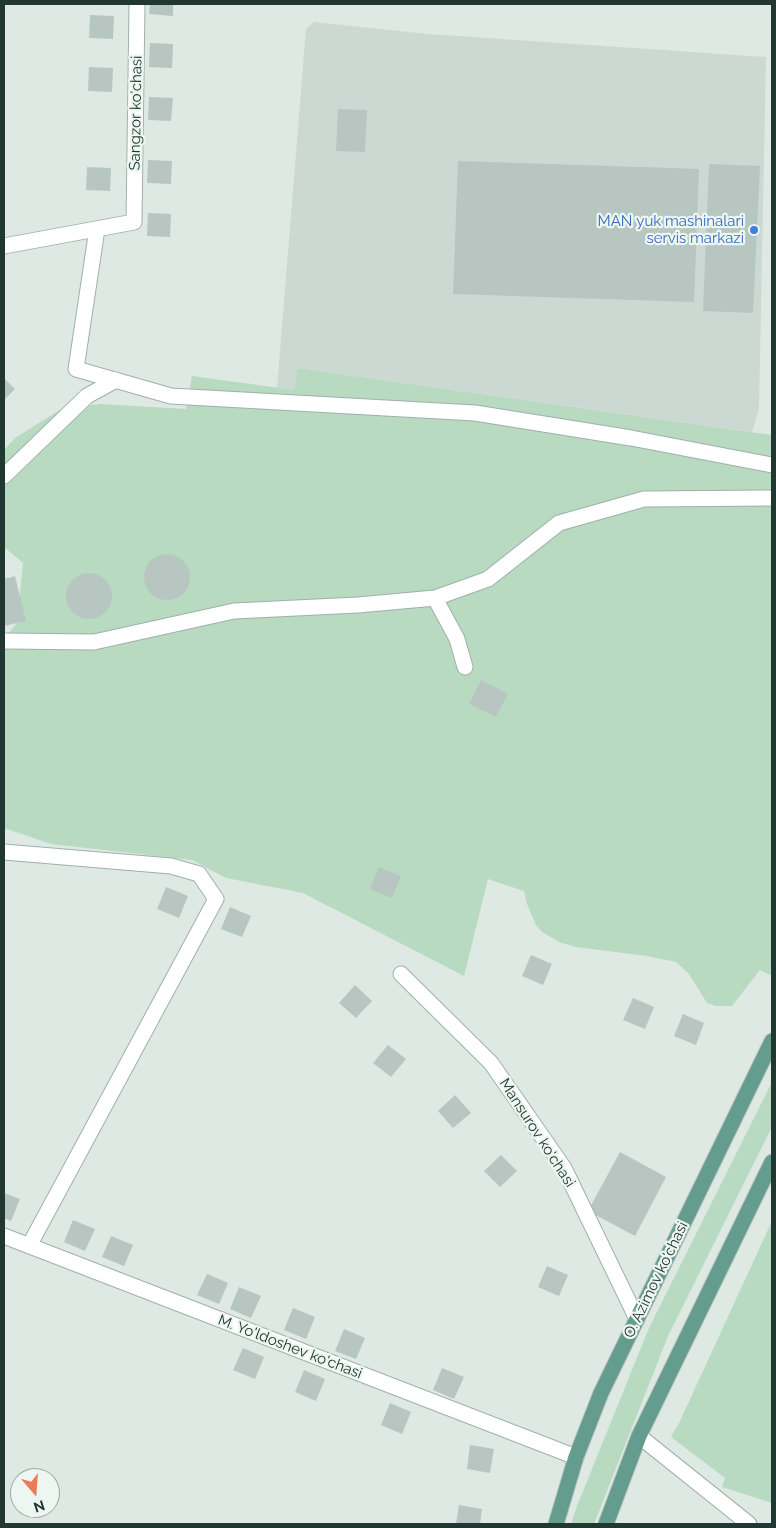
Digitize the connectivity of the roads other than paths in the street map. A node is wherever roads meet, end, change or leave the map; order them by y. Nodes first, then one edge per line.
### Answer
1 (137, 4) edge
2 (97, 229) junction
3 (4, 246) edge
4 (116, 380) junction
5 (772, 465) edge
6 (4, 476) edge
7 (772, 498) edge
8 (435, 598) junction
9 (4, 641) edge
10 (465, 667) dead end
11 (4, 852) edge
12 (401, 974) dead end
13 (772, 1041) edge
14 (772, 1162) edge
15 (4, 1236) edge
16 (29, 1246) junction
17 (637, 1319) junction
18 (639, 1436) junction
19 (576, 1457) junction
20 (556, 1524) edge
21 (606, 1524) edge
22 (749, 1524) edge

1 - 2 street, Sangzor ko'chasi
2 - 3 street
2 - 4 street
4 - 5 street
4 - 6 street
7 - 8 street
8 - 9 street
8 - 10 street
11 - 16 street
12 - 17 street, Mansurov ko'chasi
13 - 17 main road, O. Azimov ko'chasi
14 - 18 main road
15 - 16 street, M. Yo'ldoshev ko'chasi
16 - 19 street, M. Yo'ldoshev ko'chasi
17 - 19 main road, O. Azimov ko'chasi
18 - 21 main road
18 - 22 street
19 - 20 main road, O. Azimov ko'chasi

